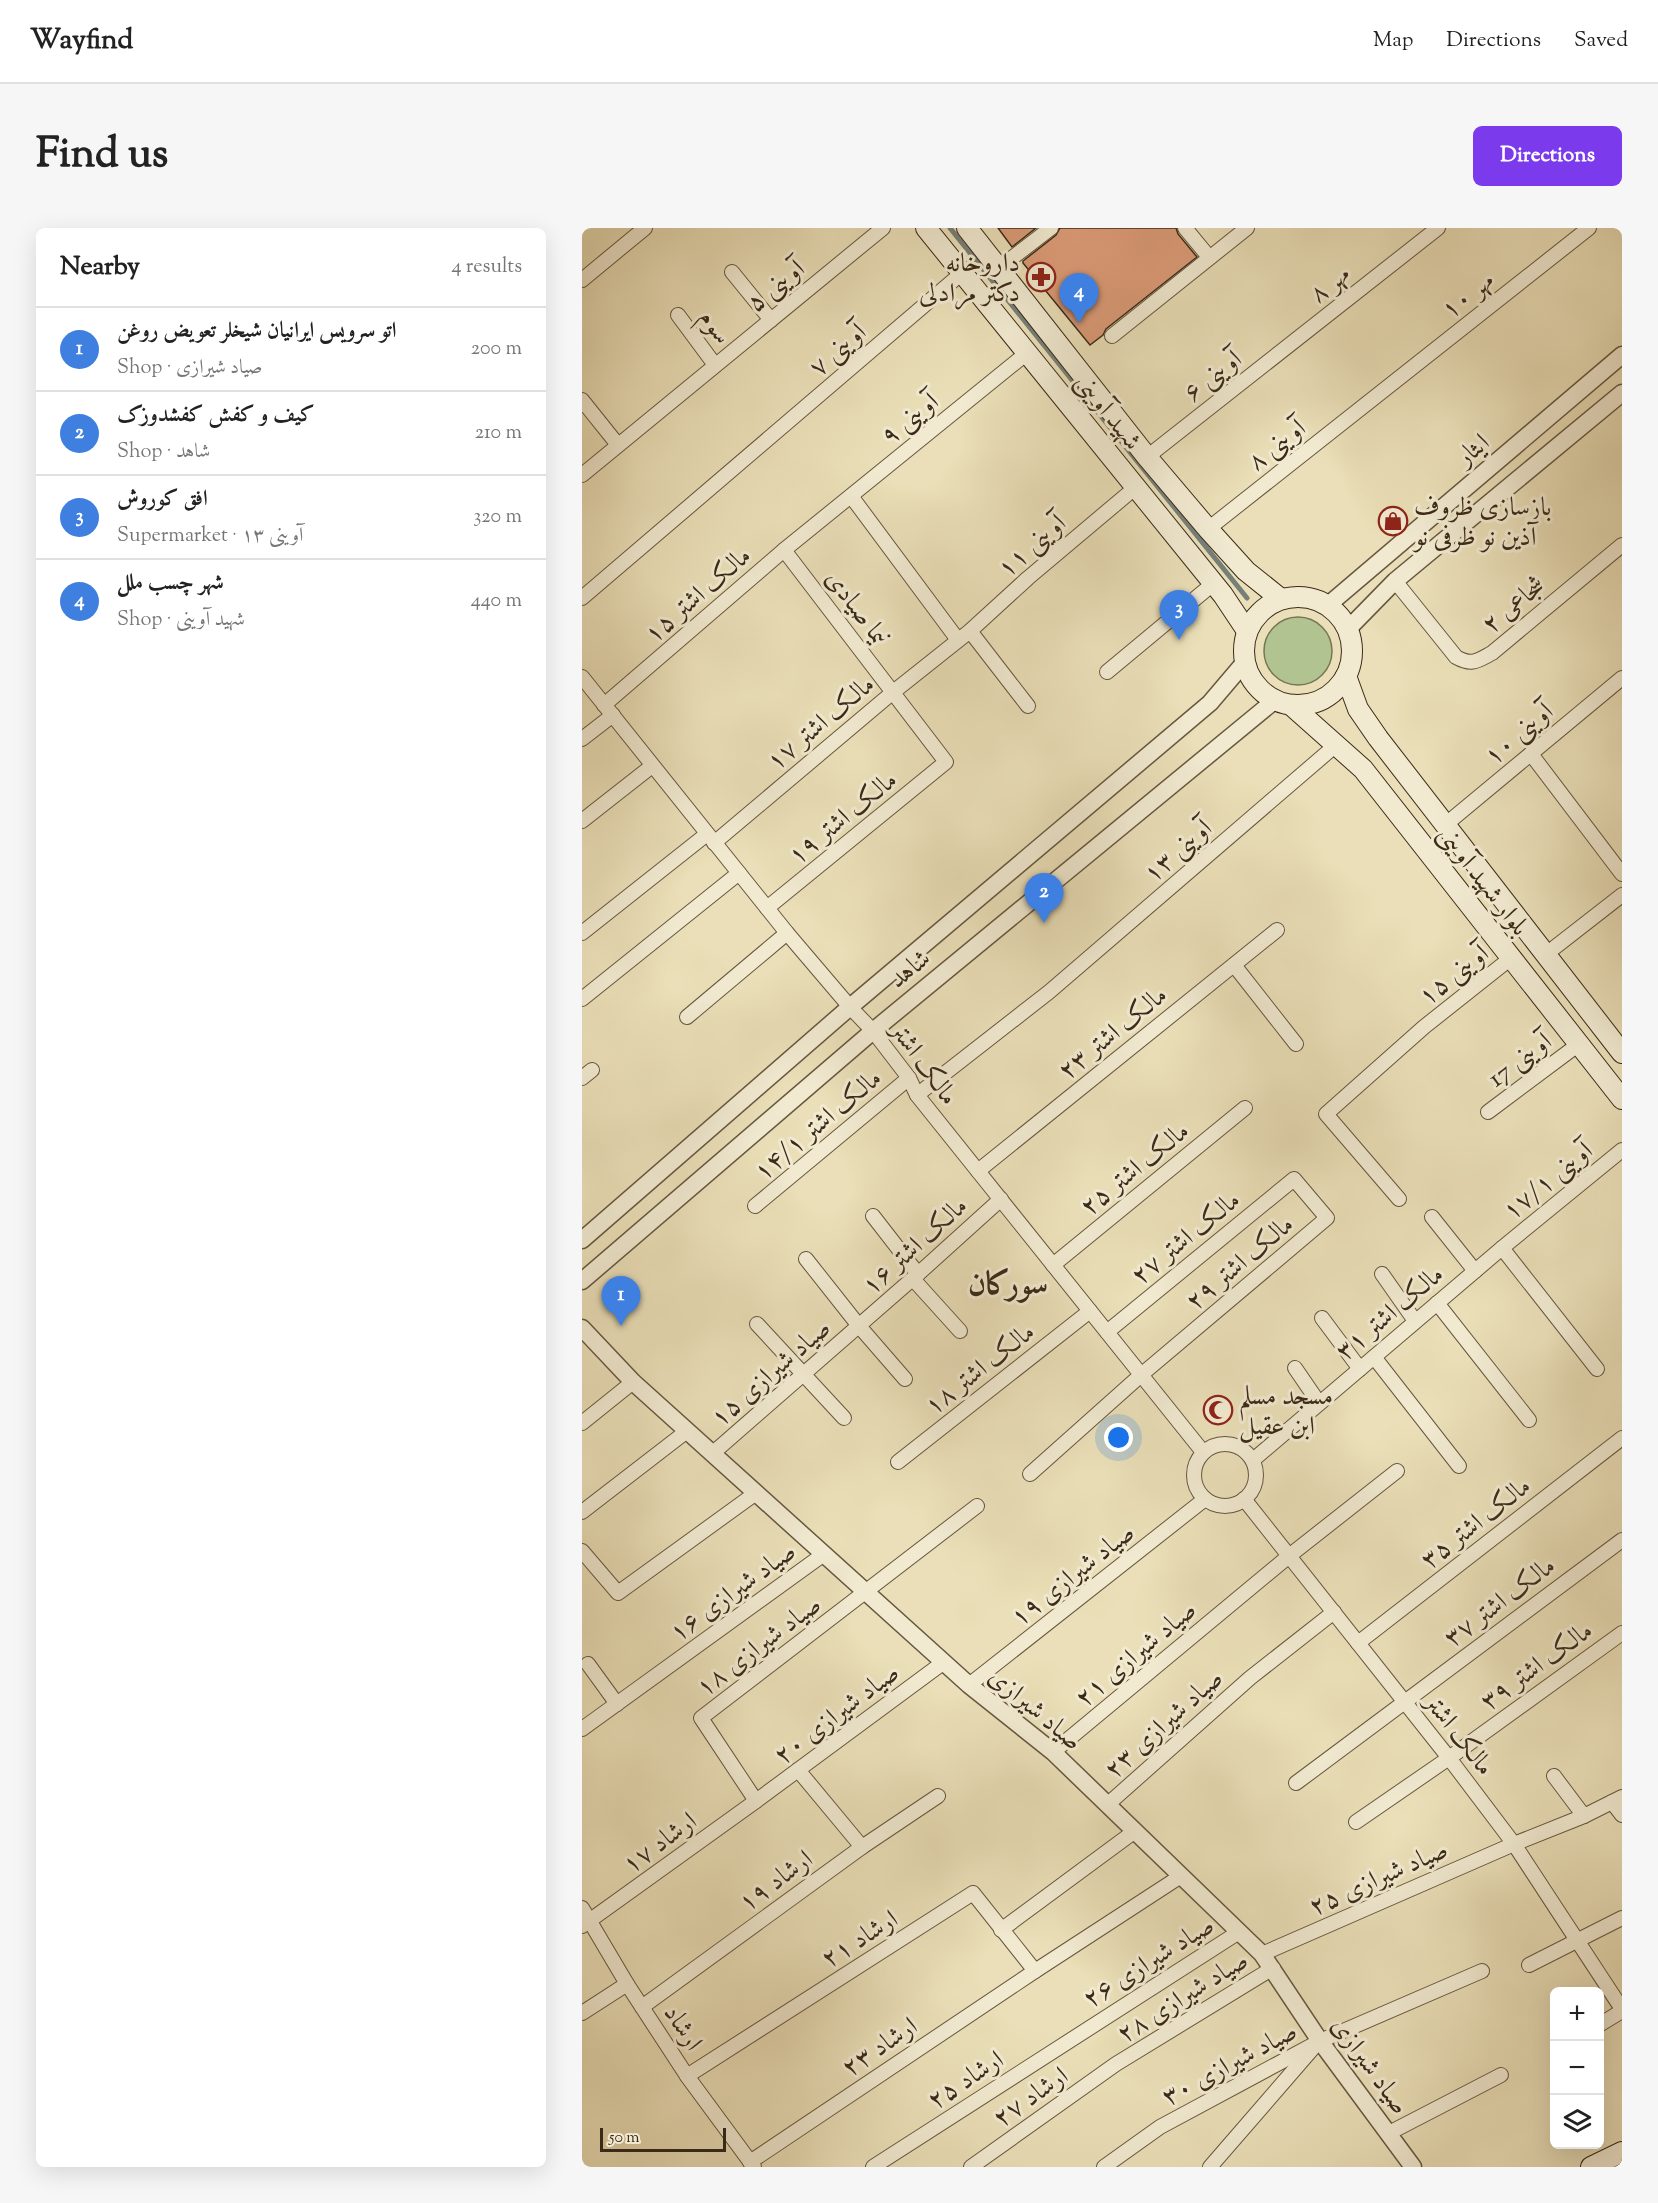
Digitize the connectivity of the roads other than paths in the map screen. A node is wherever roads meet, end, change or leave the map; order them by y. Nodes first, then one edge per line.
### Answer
1 (645, 228) edge
2 (882, 228) edge
3 (926, 228) edge
4 (967, 228) edge
5 (1051, 228) edge
6 (1185, 228) edge
7 (1247, 228) edge
8 (1438, 228) edge
9 (1589, 228) edge
10 (1209, 257) junction
11 (999, 268) junction
12 (732, 272) dead end
13 (962, 273) junction
14 (582, 280) edge
15 (678, 315) dead end
16 (771, 320) junction
17 (1307, 331) joint
18 (1112, 336) dead end
19 (1027, 353) junction
20 (1622, 355) edge
21 (715, 365) junction
22 (1622, 393) edge
23 (1374, 398) joint
24 (582, 400) edge
25 (618, 445) junction
26 (1147, 457) junction
27 (582, 475) edge
28 (1136, 488) junction
29 (851, 496) junction
30 (822, 520) joint
31 (1208, 529) junction
32 (1622, 545) edge
33 (784, 550) junction
34 (1395, 581) junction
35 (1214, 583) junction
36 (582, 598) edge
37 (1281, 599) junction
38 (1327, 606) junction
39 (1347, 630) junction
40 (970, 631) junction
41 (1247, 631) junction
42 (958, 640) junction
43 (1244, 663) junction
44 (1107, 672) dead end
45 (1346, 676) junction
46 (582, 677) edge
47 (1622, 678) edge
48 (892, 693) junction
49 (1282, 703) junction
50 (1028, 706) dead end
51 (608, 710) junction
52 (582, 739) edge
53 (1336, 745) junction
54 (1531, 754) junction
55 (946, 762) joint
56 (652, 766) junction
57 (582, 821) edge
58 (1445, 825) junction
59 (711, 838) junction
60 (739, 873) junction
61 (1622, 874) edge
62 (1617, 898) edge
63 (767, 908) junction
64 (1622, 913) edge
65 (1276, 930) dead end
66 (582, 933) edge
67 (787, 933) junction
68 (1545, 955) junction
69 (1511, 958) junction
70 (1234, 965) junction
71 (582, 999) edge
72 (849, 1007) junction
73 (687, 1017) dead end
74 (873, 1031) junction
75 (1296, 1044) dead end
76 (1578, 1044) junction
77 (1622, 1053) edge
78 (909, 1078) junction
79 (917, 1095) junction
80 (1622, 1099) edge
81 (1245, 1108) dead end
82 (1488, 1112) dead end
83 (1622, 1150) edge
84 (978, 1171) junction
85 (1294, 1179) joint
86 (1001, 1199) junction
87 (1400, 1199) dead end
88 (755, 1206) dead end
89 (873, 1216) dead end
90 (1432, 1217) dead end
91 (582, 1240) edge
92 (1502, 1248) junction
93 (806, 1259) dead end
94 (1053, 1265) junction
95 (1475, 1271) junction
96 (1382, 1274) dead end
97 (916, 1277) junction
98 (582, 1281) edge
99 (1437, 1303) junction
100 (1090, 1311) junction
101 (1322, 1318) dead end
102 (1415, 1322) junction
103 (757, 1324) dead end
104 (859, 1326) junction
105 (582, 1328) edge
106 (960, 1331) dead end
107 (1107, 1332) junction
108 (1374, 1357) junction
109 (1295, 1368) dead end
110 (1360, 1368) junction
111 (1597, 1369) dead end
112 (804, 1374) junction
113 (1141, 1375) junction
114 (905, 1379) dead end
115 (633, 1382) junction
116 (1319, 1403) junction
117 (844, 1418) dead end
118 (1529, 1420) dead end
119 (582, 1423) edge
120 (687, 1431) junction
121 (1622, 1438) edge
122 (1203, 1452) junction
123 (713, 1454) junction
124 (1252, 1460) junction
125 (898, 1462) dead end
126 (1459, 1466) dead end
127 (1397, 1471) dead end
128 (1030, 1474) dead end
129 (756, 1493) junction
130 (1205, 1499) junction
131 (1244, 1499) junction
132 (977, 1506) dead end
133 (582, 1512) edge
134 (1622, 1540) edge
135 (824, 1554) junction
136 (583, 1555) edge
137 (1289, 1556) junction
138 (866, 1593) junction
139 (1334, 1612) junction
140 (1622, 1633) edge
141 (1358, 1643) junction
142 (944, 1662) junction
143 (588, 1664) dead end
144 (969, 1686) junction
145 (1404, 1701) junction
146 (617, 1704) junction
147 (582, 1729) edge
148 (1053, 1752) junction
149 (1449, 1758) junction
150 (798, 1770) junction
151 (1554, 1776) dead end
152 (1296, 1783) dead end
153 (938, 1796) dead end
154 (1617, 1800) edge
155 (756, 1801) junction
156 (1107, 1805) junction
157 (1622, 1815) edge
158 (1584, 1816) junction
159 (1356, 1822) dead end
160 (1135, 1831) junction
161 (1514, 1844) junction
162 (862, 1847) junction
163 (1181, 1876) junction
164 (582, 1908) edge
165 (1622, 1918) edge
166 (586, 1924) edge
167 (1001, 1930) junction
168 (1239, 1932) junction
169 (1577, 1940) junction
170 (1262, 1954) junction
171 (1529, 1965) dead end
172 (1273, 1968) junction
173 (1035, 1971) junction
174 (1482, 1971) dead end
175 (627, 1984) junction
176 (642, 2007) junction
177 (1622, 2010) edge
178 (582, 2013) edge
179 (1604, 2022) edge
180 (1083, 2030) joint
181 (1320, 2041) junction
182 (1116, 2064) joint
183 (1501, 2075) dead end
184 (687, 2076) junction
185 (1389, 2133) junction
186 (1622, 2152) edge
187 (752, 2164) edge
188 (873, 2167) edge
189 (971, 2167) edge
190 (1104, 2167) edge
191 (1210, 2167) edge
192 (1413, 2167) edge
193 (1591, 2167) edge

1 - 14 street
2 - 16 street, ۵ آوینی
3 - 13 main road, شهید آوینی
4 - 11 main road, شهید آوینی
5 - 11 street
6 - 10 street
7 - 10 street
8 - 17 street, مهر ۸
9 - 23 street, مهر ۱۰
10 - 18 street
11 - 26 main road, شهید آوینی
12 - 16 street
13 - 19 main road, شهید آوینی
13 - 36 street, ۷ آوینی
15 - 21 street, سوم
16 - 21 street, ۵ آوینی
17 - 26 street, ۶ آوینی
19 - 28 main road, شهید آوینی
19 - 29 street, ۹ آوینی
20 - 38 street, ایثار
21 - 25 street, ۵ آوینی
22 - 34 street, ایثار
23 - 31 street, ۸ آوینی
24 - 25 street
25 - 27 street, ۵ آوینی
26 - 31 main road, شهید آوینی
28 - 35 main road, شهید آوینی
28 - 40 street, ۱۱ آوینی
29 - 30 street, ۹ آوینی
29 - 42 street
30 - 33 street, مالک اشتر ۱۵
31 - 37 main road, شهید آوینی
32 - 34 street, شجاعی ۲
33 - 48 street, نیما صیادی
33 - 51 street, مالک اشتر ۱۵
34 - 39 street, ایثار
35 - 41 main road, شهید آوینی
35 - 44 street
37 - 38 main road
37 - 41 main road
38 - 39 main road
39 - 45 main road
40 - 42 street, ۱۱ آوینی
40 - 50 street
41 - 43 main road
42 - 48 street, مالک اشتر ۱۷
43 - 49 main road
43 - 72 street, شاهد
45 - 49 main road
45 - 58 main road
46 - 51 street, مالک اشتر
47 - 54 street, ۱۰ آوینی
48 - 55 street, نیما صیادی
48 - 59 street, مالک اشتر ۱۷
49 - 53 main road, بلوار شهید آوینی
49 - 74 street, شاهد
51 - 52 street, مالک اشتر ۱۵
51 - 56 street, مالک اشتر
53 - 69 main road, بلوار شهید آوینی
53 - 79 street, آوینی ۱۳
54 - 58 street, ۱۰ آوینی
54 - 61 street
55 - 63 street, مالک اشتر ۱۹
56 - 57 street
56 - 59 street, مالک اشتر
58 - 68 main road
59 - 60 street, مالک اشتر
59 - 66 street, مالک اشتر ۱۷
60 - 63 street, مالک اشتر
60 - 71 street
62 - 64 street
62 - 68 street
63 - 67 street, مالک اشتر
65 - 70 street, مالک اشتر ۲۳
67 - 72 street, مالک اشتر
67 - 73 street
68 - 77 main road
69 - 76 main road, بلوار شهید آوینی
69 - 87 street, آوینی ۱۵
70 - 75 street
70 - 84 street, مالک اشتر ۲۳
72 - 74 street, مالک اشتر
72 - 91 street, شاهد
74 - 78 street, مالک اشتر
74 - 98 street, شاهد
76 - 80 main road, بلوار شهید آوینی
76 - 82 street, آوینی 17
78 - 79 street, مالک اشتر
78 - 88 street, مالک اشتر ۱۴/۱
79 - 84 street, مالک اشتر
81 - 94 street, مالک اشتر ۲۵
83 - 92 street, آوینی ۱۷/۱
84 - 86 street, مالک اشتر
85 - 107 street, مالک اشتر ۲۷
85 - 113 street, مالک اشتر ۲۹
86 - 94 street, مالک اشتر
86 - 97 street, مالک اشتر ۱۶
89 - 97 street
90 - 95 street
92 - 95 street, مالک اشتر ۳۱
92 - 111 street
93 - 104 street
94 - 100 street, مالک اشتر
95 - 99 street, مالک اشتر ۳۱
96 - 102 street
97 - 104 street, مالک اشتر ۱۶
97 - 106 street
99 - 102 street, مالک اشتر ۳۱
99 - 118 street
100 - 107 street, مالک اشتر
100 - 125 street, مالک اشتر ۱۸
101 - 110 street
102 - 108 street, مالک اشتر ۳۱
103 - 112 street
104 - 112 street, صیاد شیرازی ۱۵
104 - 114 street
105 - 115 street, صیاد شیرازی
107 - 113 street, مالک اشتر
108 - 110 street, مالک اشتر ۳۱
108 - 126 street
109 - 116 street
110 - 116 street, مالک اشتر ۳۱
112 - 117 street
112 - 123 street, صیاد شیرازی ۱۵
113 - 122 street, مالک اشتر
113 - 128 street
115 - 119 street
115 - 120 street, صیاد شیرازی
116 - 124 street, مالک اشتر ۳۱
120 - 123 street, صیاد شیرازی
120 - 133 street
121 - 141 street, مالک اشتر ۳۵
122 - 124 street
122 - 130 street
123 - 129 street, صیاد شیرازی
124 - 131 street
127 - 137 street, صیاد شیرازی ۲۱
129 - 135 street, صیاد شیرازی
129 - 136 street
130 - 131 street
130 - 144 street, صیاد شیرازی ۱۹
131 - 137 street, مالک اشتر
132 - 138 street
134 - 145 street, مالک اشتر ۳۷
135 - 138 street, صیاد شیرازی
135 - 146 street, صیاد شیرازی ۱۶
137 - 139 street, مالک اشتر
137 - 148 street, صیاد شیرازی ۲۱
138 - 142 street, صیاد شیرازی
138 - 155 street, صیاد شیرازی ۱۸
139 - 141 street, مالک اشتر
139 - 156 street, صیاد شیرازی ۲۳
140 - 149 street, مالک اشتر ۳۹
141 - 145 street, مالک اشتر
142 - 144 street, صیاد شیرازی
142 - 150 street, صیاد شیرازی ۲۰
143 - 146 street
144 - 148 street, صیاد شیرازی
145 - 149 street, مالک اشتر
145 - 152 street, مالک اشتر ۳۷
146 - 147 street, صیاد شیرازی ۱۶
148 - 156 street, صیاد شیرازی
149 - 159 street, مالک اشتر ۳۹
149 - 161 street, مالک اشتر
150 - 155 street, صیاد شیرازی ۲۰
150 - 162 street
151 - 158 street
153 - 162 street, ارشاد ۱۹
154 - 157 street
154 - 158 street, صیاد شیرازی ۲۵
155 - 166 street, ارشاد ۱۷
156 - 160 street, صیاد شیرازی
158 - 161 street, صیاد شیرازی ۲۵
160 - 163 street, صیاد شیرازی
160 - 167 street
161 - 169 street, مالک اشتر
161 - 170 street, صیاد شیرازی ۲۵
162 - 176 street, ارشاد ۱۹
163 - 168 street, صیاد شیرازی
163 - 173 street, ارشاد ۲۳
164 - 166 street, ارشاد
165 - 169 street
166 - 175 street, ارشاد
167 - 173 street, ارشاد ۲۱
167 - 184 street, ارشاد ۲۱
168 - 170 street, صیاد شیرازی
168 - 180 street, صیاد شیرازی ۲۶
169 - 171 street
169 - 177 street, مالک اشتر
170 - 172 street, صیاد شیرازی
172 - 181 street, صیاد شیرازی
172 - 182 street, صیاد شیرازی ۲۸
173 - 187 street, ارشاد ۲۳
174 - 181 street, صیاد شیرازی ۳۰
175 - 176 street, ارشاد
175 - 178 street
176 - 184 street, ارشاد
177 - 179 street
180 - 188 street, ارشاد ۲۵
181 - 185 street, صیاد شیرازی
181 - 190 street, صیاد شیرازی ۳۰
181 - 191 street
182 - 189 street, ارشاد ۲۷
183 - 185 street
184 - 187 street, ارشاد
185 - 192 street, صیاد شیرازی
186 - 193 main road

